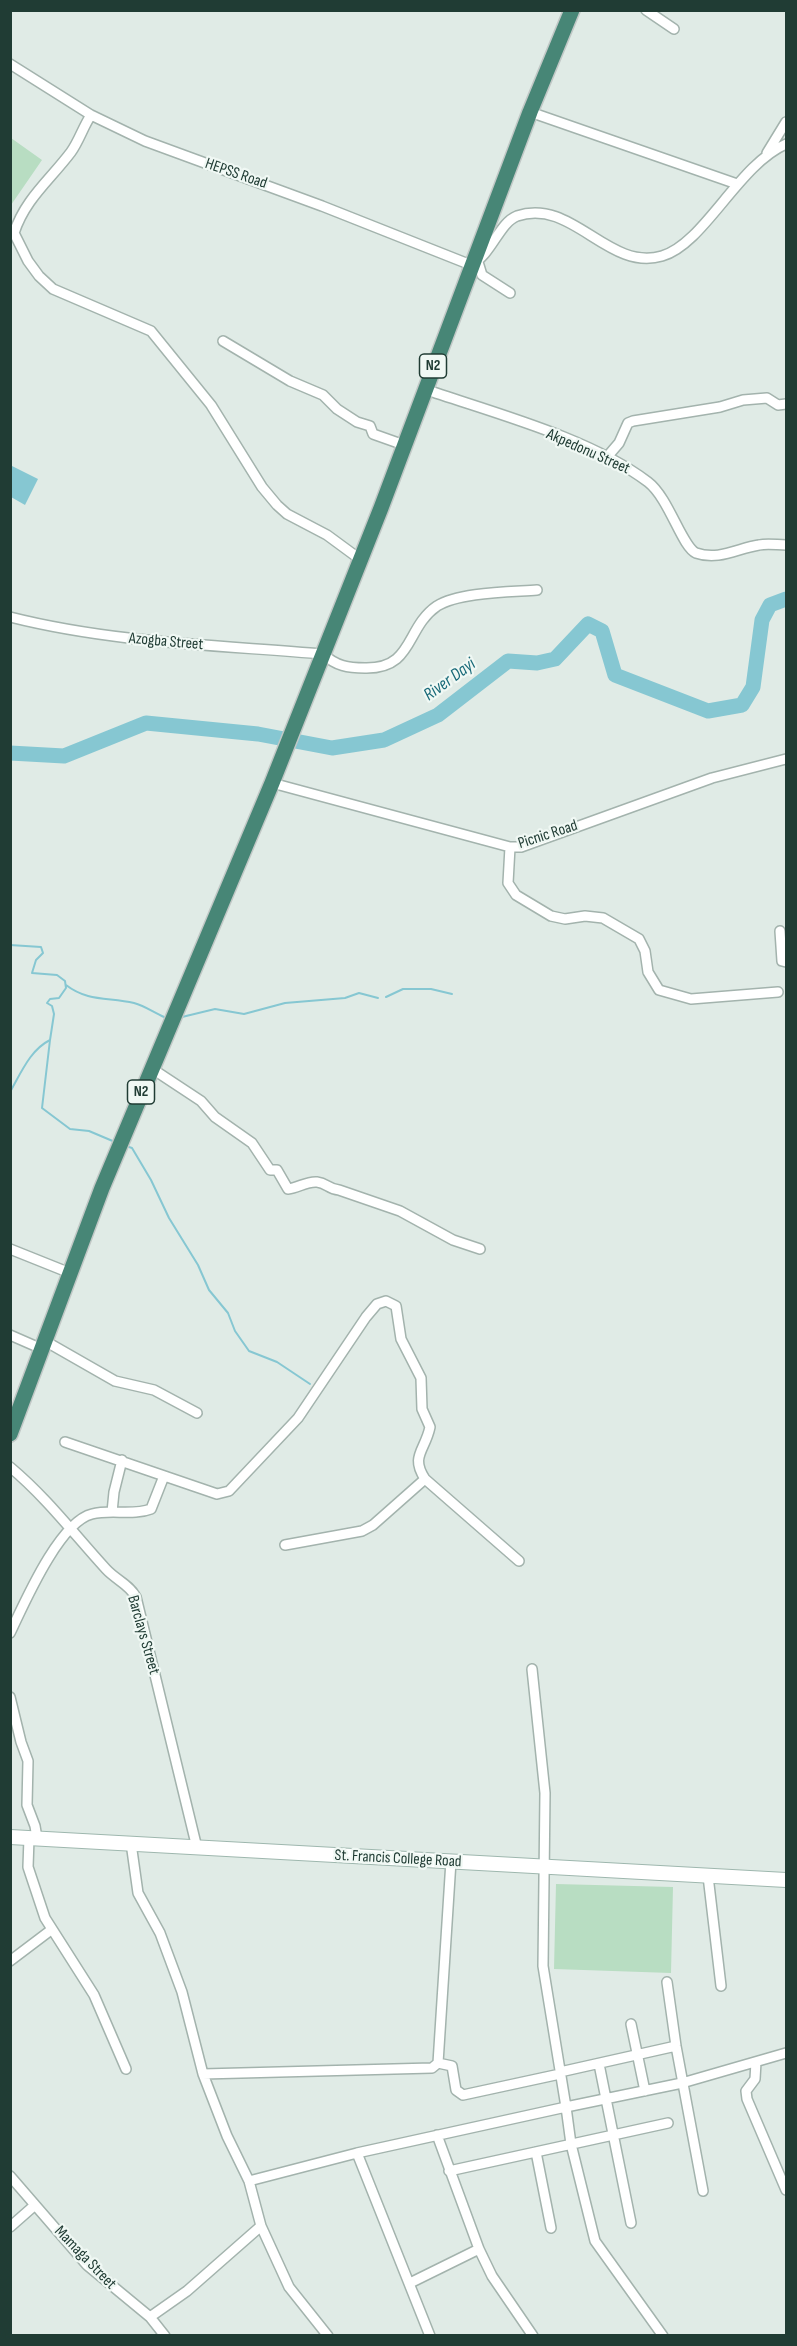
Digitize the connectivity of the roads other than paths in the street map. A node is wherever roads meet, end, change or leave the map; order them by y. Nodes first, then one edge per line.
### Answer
1 (572, 10) edge
2 (646, 10) edge
3 (674, 29) dead end
4 (10, 63) edge
5 (530, 112) junction
6 (91, 115) junction
7 (786, 122) edge
8 (786, 144) edge
9 (764, 157) junction
10 (737, 184) junction
11 (475, 263) junction
12 (510, 293) dead end
13 (223, 341) dead end
14 (424, 389) junction
15 (786, 404) edge
16 (404, 445) junction
17 (607, 458) junction
18 (786, 544) edge
19 (361, 560) junction
20 (537, 590) dead end
21 (10, 617) edge
22 (323, 654) junction
23 (786, 759) edge
24 (272, 783) junction
25 (510, 847) junction
26 (780, 931) dead end
27 (786, 962) edge
28 (778, 992) dead end
29 (151, 1068) junction
30 (10, 1249) edge
31 (480, 1249) dead end
32 (70, 1273) junction
33 (10, 1335) edge
34 (43, 1345) junction
35 (197, 1413) dead end
36 (14, 1417) edge
37 (10, 1434) edge
38 (65, 1442) dead end
39 (122, 1460) junction
40 (10, 1467) edge
41 (164, 1476) junction
42 (425, 1479) junction
43 (112, 1512) junction
44 (72, 1527) junction
45 (285, 1545) dead end
46 (519, 1561) dead end
47 (10, 1633) edge
48 (532, 1669) dead end
49 (10, 1696) edge
50 (10, 1837) edge
51 (33, 1838) junction
52 (131, 1843) junction
53 (196, 1848) junction
54 (452, 1862) junction
55 (542, 1866) junction
56 (708, 1876) junction
57 (785, 1883) edge
58 (51, 1930) junction
59 (10, 1961) edge
60 (667, 1982) dead end
61 (721, 1986) dead end
62 (631, 2024) dead end
63 (676, 2046) junction
64 (786, 2053) edge
65 (637, 2054) junction
66 (756, 2062) junction
67 (438, 2063) junction
68 (599, 2064) junction
69 (126, 2069) dead end
70 (560, 2073) junction
71 (203, 2074) junction
72 (682, 2083) junction
73 (645, 2091) junction
74 (605, 2099) junction
75 (566, 2107) junction
76 (668, 2123) dead end
77 (437, 2134) junction
78 (613, 2135) junction
79 (571, 2144) junction
80 (536, 2152) junction
81 (357, 2153) junction
82 (449, 2171) junction
83 (10, 2176) edge
84 (249, 2181) junction
85 (786, 2190) edge
86 (703, 2191) dead end
87 (35, 2205) junction
88 (631, 2223) dead end
89 (261, 2226) junction
90 (10, 2227) edge
91 (551, 2228) dead end
92 (479, 2249) junction
93 (410, 2283) junction
94 (150, 2317) junction
95 (165, 2336) edge
96 (328, 2336) edge
97 (430, 2336) edge
98 (533, 2336) edge
99 (663, 2336) edge

1 - 5 highway, N2
2 - 3 street
4 - 6 street, HEPSS Road
5 - 10 street
5 - 11 highway, N2
6 - 11 street, HEPSS Road
6 - 19 street
7 - 9 street
8 - 9 street
9 - 10 street
10 - 11 street
11 - 12 street
11 - 14 highway, N2
13 - 16 street
14 - 16 highway, N2
14 - 17 street, Akpedonu Street
15 - 17 street
16 - 19 highway, N2
17 - 18 street, Akpedonu Street
19 - 22 highway, N2
20 - 22 street
21 - 22 street, Azogba Street
22 - 24 highway, N2
23 - 25 street, Picnic Road
24 - 25 street, Picnic Road
24 - 29 highway, N2
25 - 28 street
26 - 27 street
29 - 31 street
29 - 32 highway, N2
30 - 32 street
32 - 34 highway, N2
33 - 34 street
34 - 35 street
34 - 36 highway, N2
36 - 37 highway, N2
38 - 39 street
39 - 41 street
39 - 43 street
40 - 44 street, Barclays Street
41 - 42 street
41 - 43 street
42 - 45 street
42 - 46 street
43 - 44 street
44 - 47 street
44 - 53 street, Barclays Street
48 - 55 street
49 - 51 street
50 - 51 main road, St. Francis College Road
51 - 52 main road, St. Francis College Road
51 - 58 street
52 - 53 main road, St. Francis College Road
52 - 71 street
53 - 54 main road, St. Francis College Road
54 - 55 main road, St. Francis College Road
54 - 67 street
55 - 56 main road, St. Francis College Road
55 - 70 street
56 - 57 main road, St. Francis College Road
56 - 61 street
58 - 59 street
58 - 69 street
60 - 63 street
62 - 65 street
63 - 65 street
63 - 72 street
64 - 66 street
65 - 68 street
65 - 73 street
66 - 72 street
66 - 85 street
67 - 70 street
67 - 71 street
68 - 70 street
68 - 74 street
70 - 75 street
71 - 84 street
72 - 73 street
72 - 86 street
73 - 74 street
74 - 75 street
74 - 78 street
75 - 77 street
75 - 79 street
76 - 78 street
77 - 81 street
77 - 82 street
78 - 79 street
78 - 88 street
79 - 80 street
79 - 99 street
80 - 82 street
80 - 91 street
81 - 84 street
81 - 93 street
82 - 92 street
83 - 87 street, Mamaga Street
84 - 89 street
87 - 90 street
87 - 94 street, Mamaga Street
89 - 94 street
89 - 96 street
92 - 93 street
92 - 98 street
93 - 97 street
94 - 95 street, Mamaga Street

